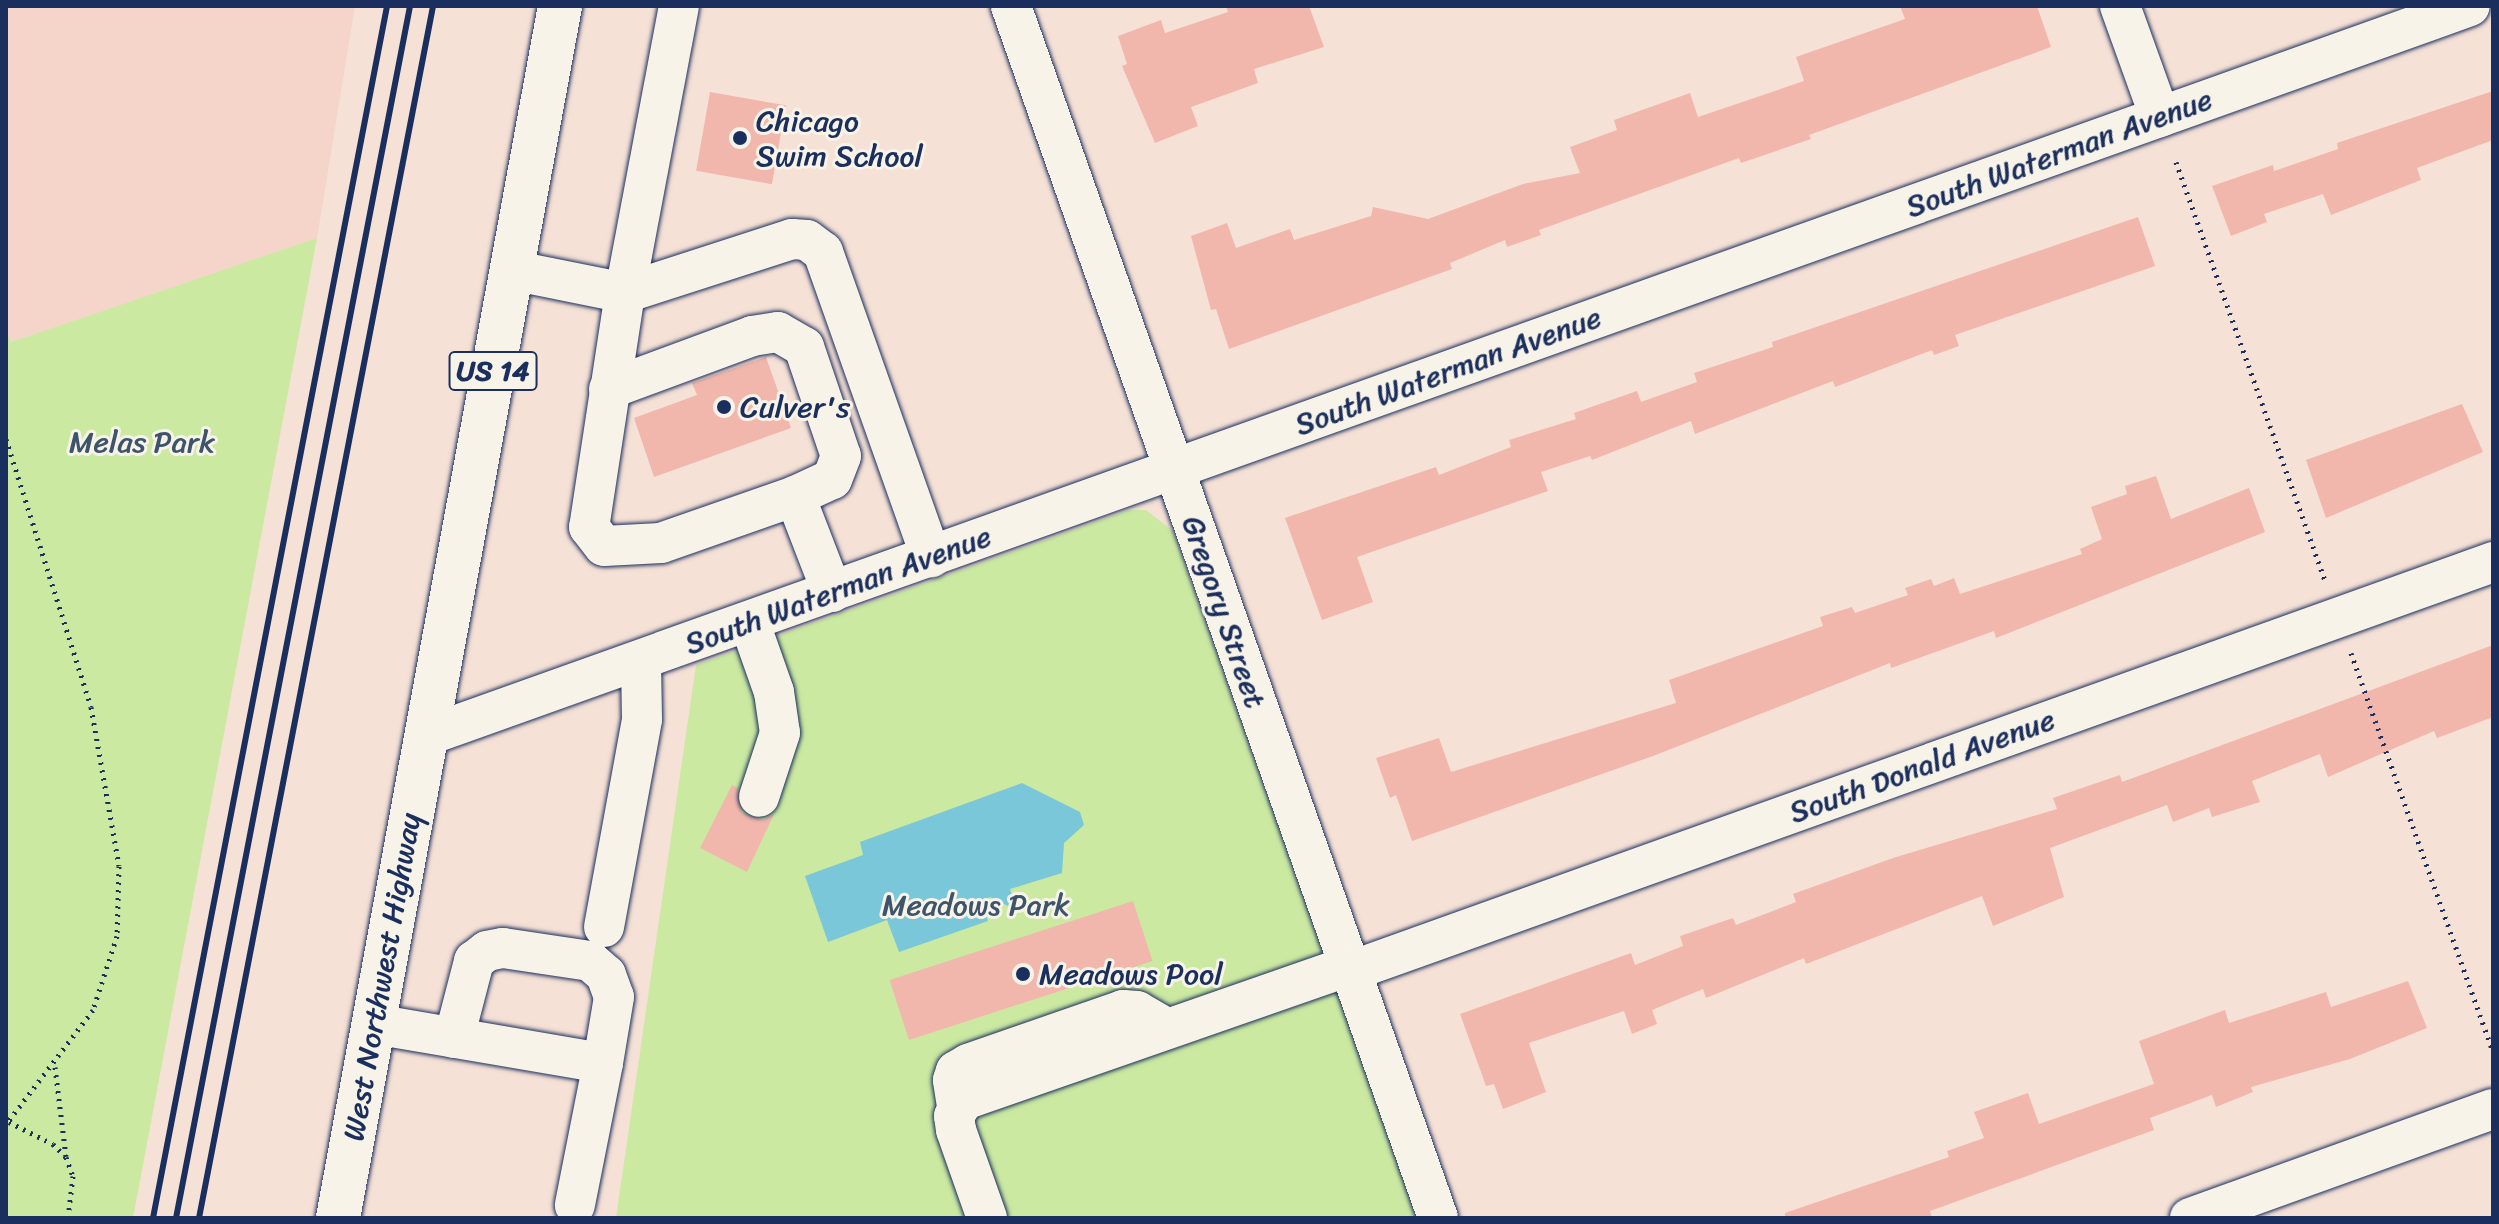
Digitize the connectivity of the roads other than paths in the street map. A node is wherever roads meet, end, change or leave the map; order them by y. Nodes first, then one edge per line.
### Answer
1 (560, 6) edge
2 (679, 6) edge
3 (1011, 6) edge
4 (2120, 6) edge
5 (2470, 6) edge
6 (2160, 117) junction
7 (511, 270) junction
8 (625, 293) junction
9 (609, 389) junction
10 (1174, 470) junction
11 (795, 496) junction
12 (931, 557) junction
13 (2493, 562) edge
14 (832, 592) junction
15 (749, 621) junction
16 (641, 660) junction
17 (426, 736) junction
18 (759, 797) dead end
19 (604, 927) dead end
20 (1350, 968) junction
21 (374, 1024) junction
22 (454, 1038) junction
23 (603, 1063) junction
24 (2493, 1109) edge
25 (575, 1205) dead end
26 (338, 1218) edge
27 (987, 1218) edge
28 (1438, 1218) edge
29 (2190, 1218) edge

1 - 7 main road, US 14
2 - 8 street
3 - 10 street, Gregory Street
4 - 6 street
5 - 6 street, South Waterman Avenue
6 - 10 street, South Waterman Avenue
7 - 8 street
7 - 17 main road, US 14
8 - 9 street
8 - 12 street
9 - 11 street
9 - 11 street
10 - 12 street, South Waterman Avenue
10 - 20 street, Gregory Street
11 - 14 street
12 - 14 street, South Waterman Avenue
13 - 20 street, South Donald Avenue
14 - 15 street, South Waterman Avenue
15 - 16 street, South Waterman Avenue
15 - 18 street
16 - 17 street, South Waterman Avenue
16 - 19 street
17 - 21 main road, West Northwest Highway / US 14
20 - 27 street, South Donald Avenue
20 - 28 street, Gregory Street
21 - 22 street
21 - 26 main road, West Northwest Highway / US 14
22 - 23 street
22 - 23 street
23 - 25 street
24 - 29 street

